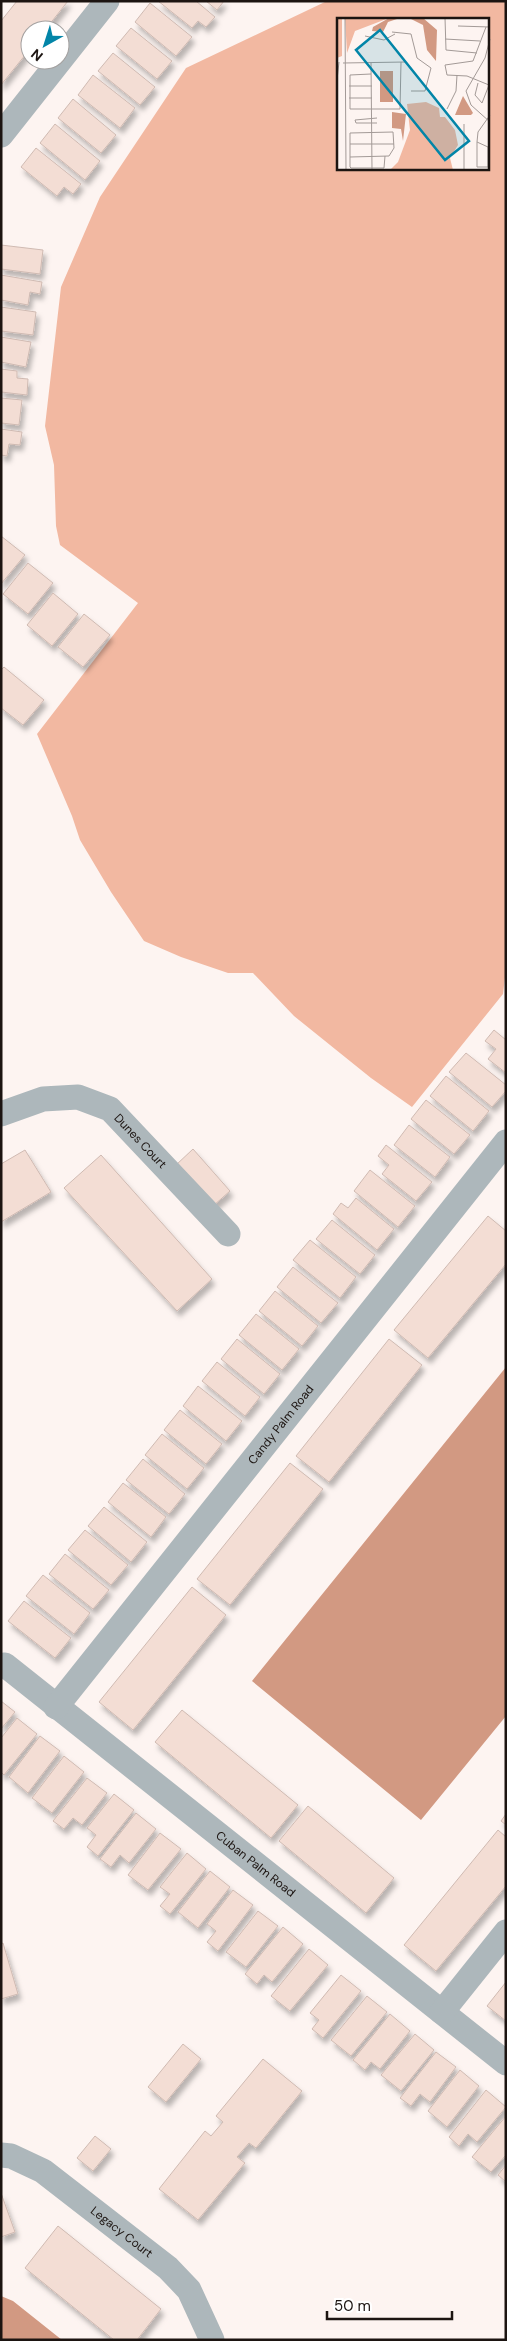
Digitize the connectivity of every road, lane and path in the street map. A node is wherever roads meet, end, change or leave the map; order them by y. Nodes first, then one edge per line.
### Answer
1 (107, 1) edge
2 (1, 135) edge
3 (1, 1114) edge
4 (506, 1142) edge
5 (228, 1234) dead end
6 (5, 1665) dead end
7 (56, 1707) junction
8 (506, 1932) edge
9 (442, 2012) junction
10 (506, 2063) edge
11 (1, 2156) edge
12 (212, 2340) edge

1 - 2 street
3 - 5 street, Dunes Court
4 - 7 street, Candy Palm Road
6 - 7 street, Cuban Palm Road
7 - 9 street, Cuban Palm Road
8 - 9 street
9 - 10 street, Cuban Palm Road
11 - 12 street, Legacy Court

